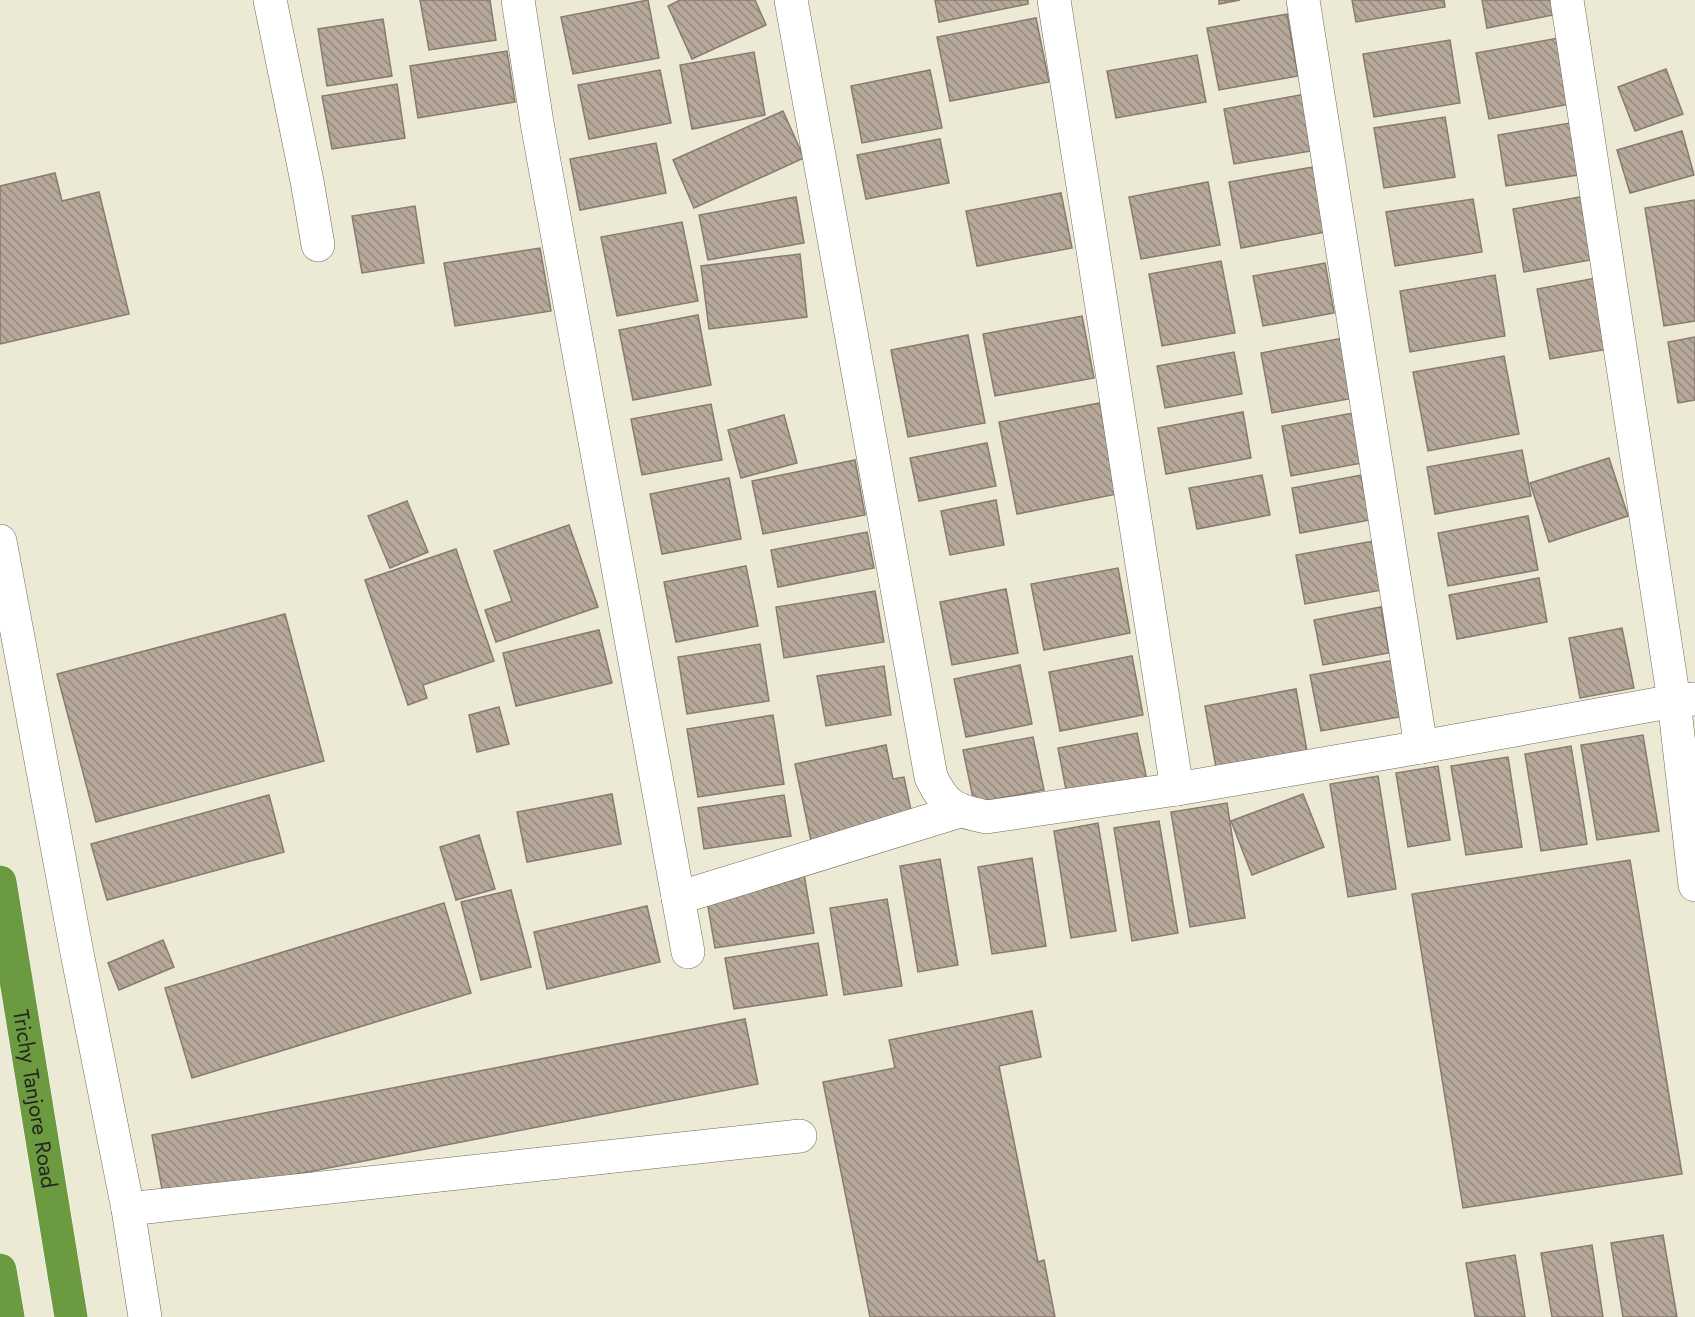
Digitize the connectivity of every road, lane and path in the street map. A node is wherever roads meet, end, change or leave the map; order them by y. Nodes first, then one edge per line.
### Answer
1 (270, 0) edge
2 (518, 0) edge
3 (790, 0) edge
4 (1054, 0) edge
5 (1303, 0) edge
6 (1567, 0) edge
7 (318, 245) dead end
8 (0, 541) edge
9 (1684, 700) edge
10 (1421, 747) junction
11 (1177, 789) junction
12 (960, 811) junction
13 (0, 882) edge
14 (1695, 885) edge
15 (678, 897) junction
16 (688, 952) dead end
17 (800, 1136) dead end
18 (128, 1209) junction
19 (0, 1270) edge
20 (8, 1317) edge
21 (71, 1317) edge
22 (145, 1317) edge

1 - 7 street
2 - 15 street
3 - 12 street
4 - 11 street
5 - 10 street
6 - 9 street
8 - 18 street
9 - 10 street
9 - 14 street
10 - 11 street
11 - 12 street
12 - 15 street
13 - 21 highway, Trichy Tanjore Road
15 - 16 street
17 - 18 street
18 - 22 street
19 - 20 highway

